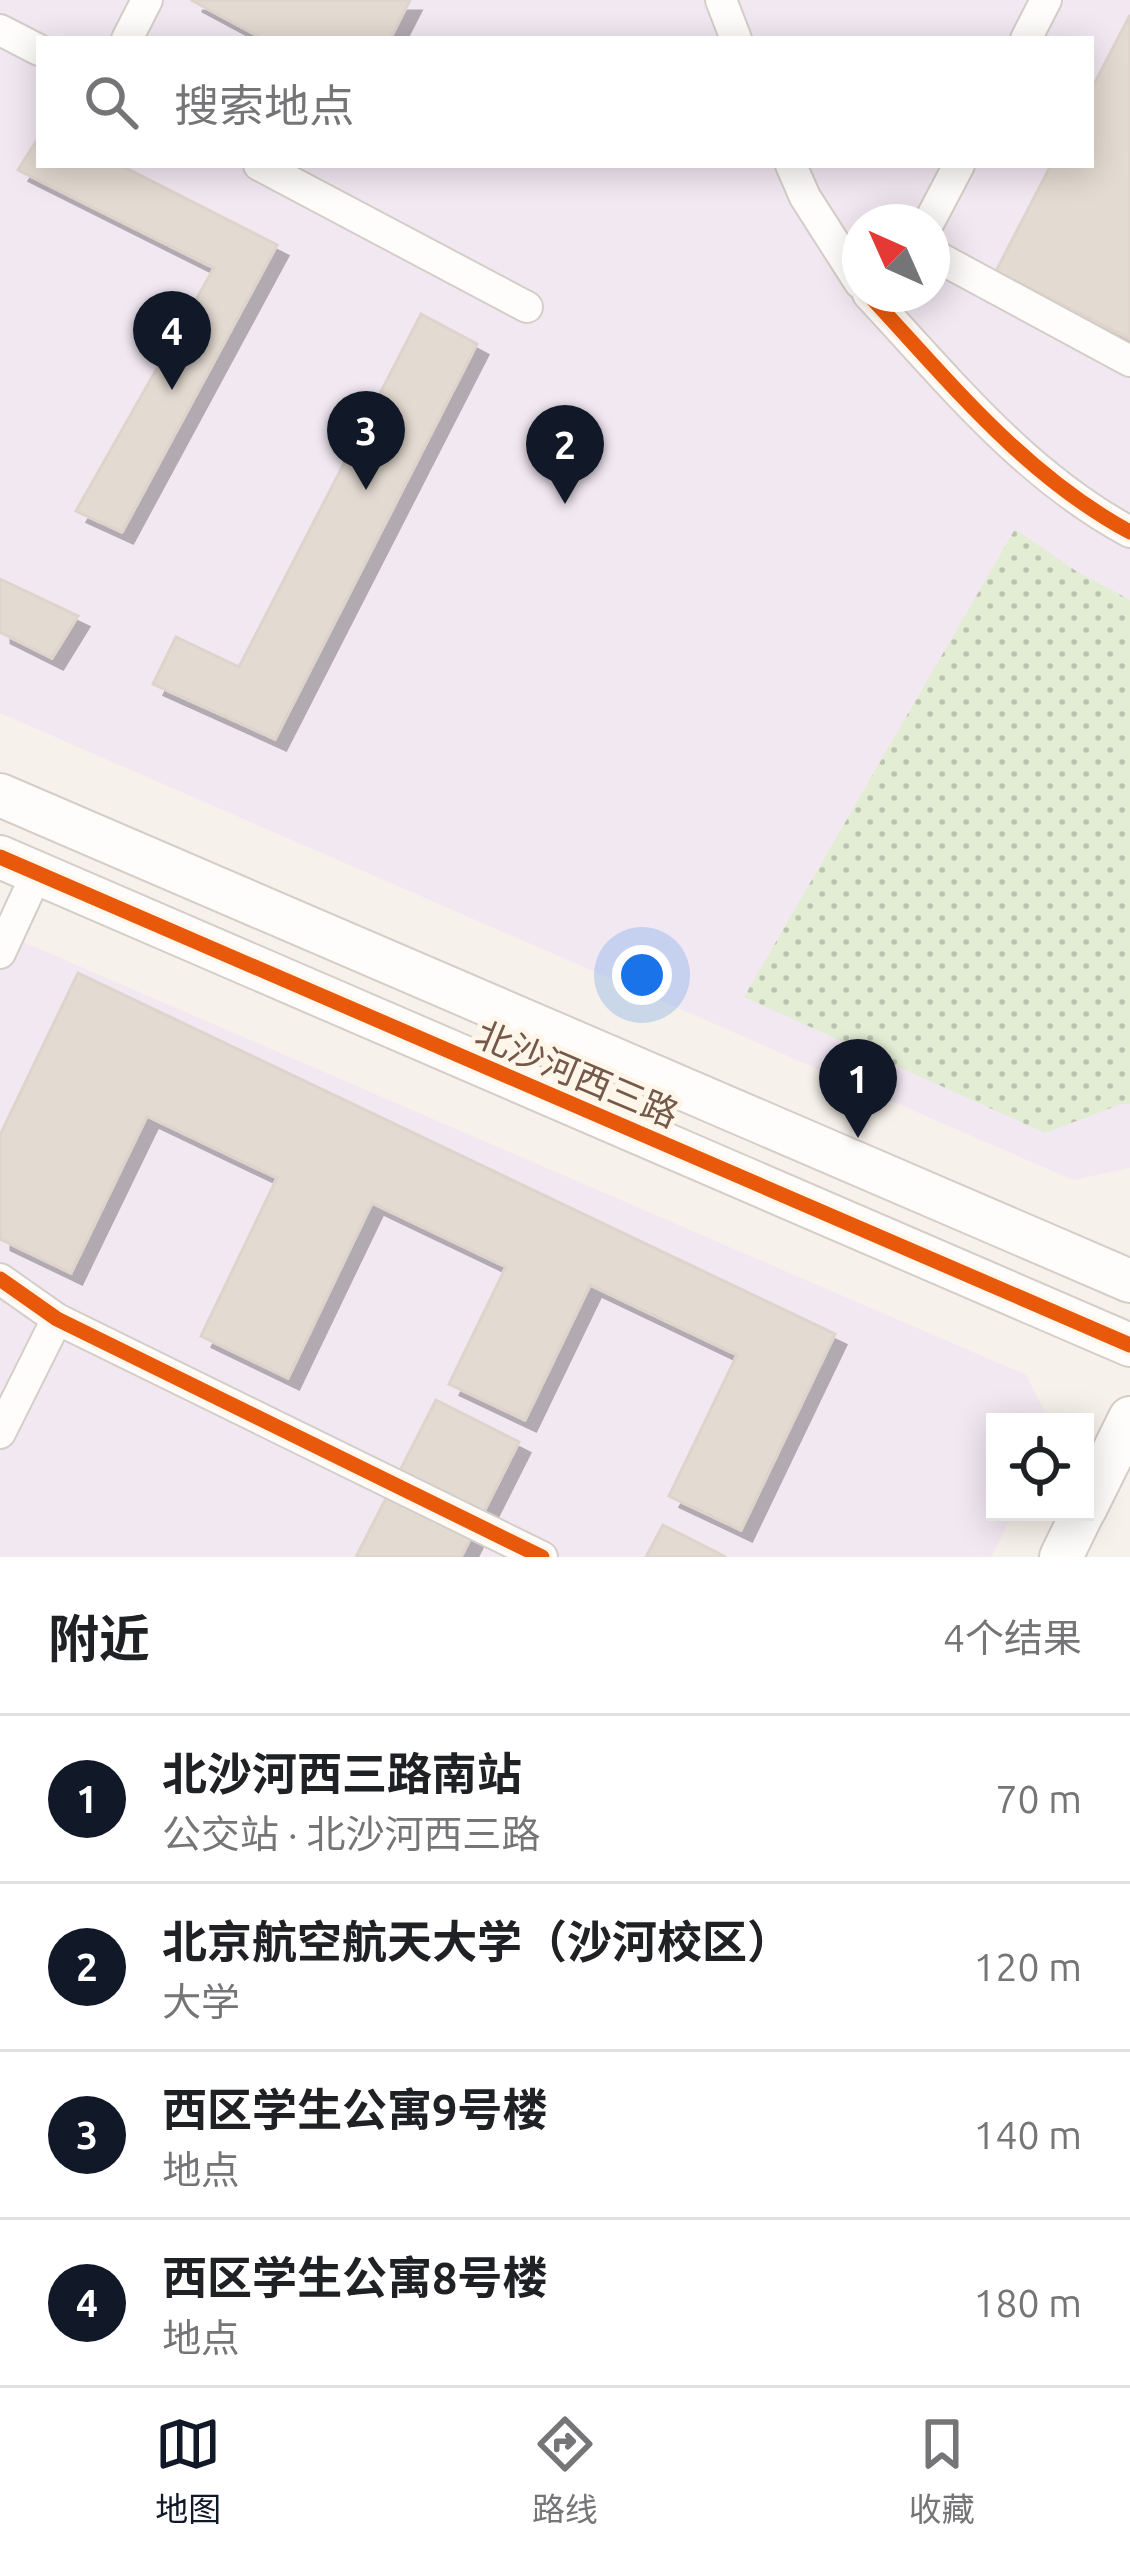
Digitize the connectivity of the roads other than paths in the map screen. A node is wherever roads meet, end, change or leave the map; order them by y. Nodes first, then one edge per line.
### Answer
1 (147, 0) edge
2 (721, 0) edge
3 (1046, 0) edge
4 (0, 30) edge
5 (129, 36) edge
6 (735, 36) edge
7 (1028, 36) edge
8 (36, 48) edge
9 (265, 168) edge
10 (792, 168) edge
11 (957, 168) edge
12 (938, 204) edge
13 (842, 256) edge
14 (950, 264) edge
15 (527, 307) dead end
16 (885, 312) edge
17 (1130, 361) edge
18 (1130, 532) edge
19 (0, 795) edge
20 (18, 865) edge
21 (0, 953) edge
22 (0, 1279) edge
23 (1130, 1281) edge
24 (57, 1319) junction
25 (1130, 1346) edge
26 (1130, 1418) edge
27 (0, 1433) edge
28 (1094, 1490) edge
29 (1079, 1521) edge
30 (542, 1557) edge
31 (1061, 1557) edge

1 - 5 street
2 - 6 street
3 - 7 street
4 - 8 street
9 - 15 street
10 - 13 street
11 - 12 street
14 - 17 street
16 - 18 street
19 - 23 street, 北沙河西三路
20 - 21 street
20 - 25 street, 北沙河西三路
22 - 24 street
24 - 27 street
24 - 30 street
26 - 28 street
29 - 31 street

